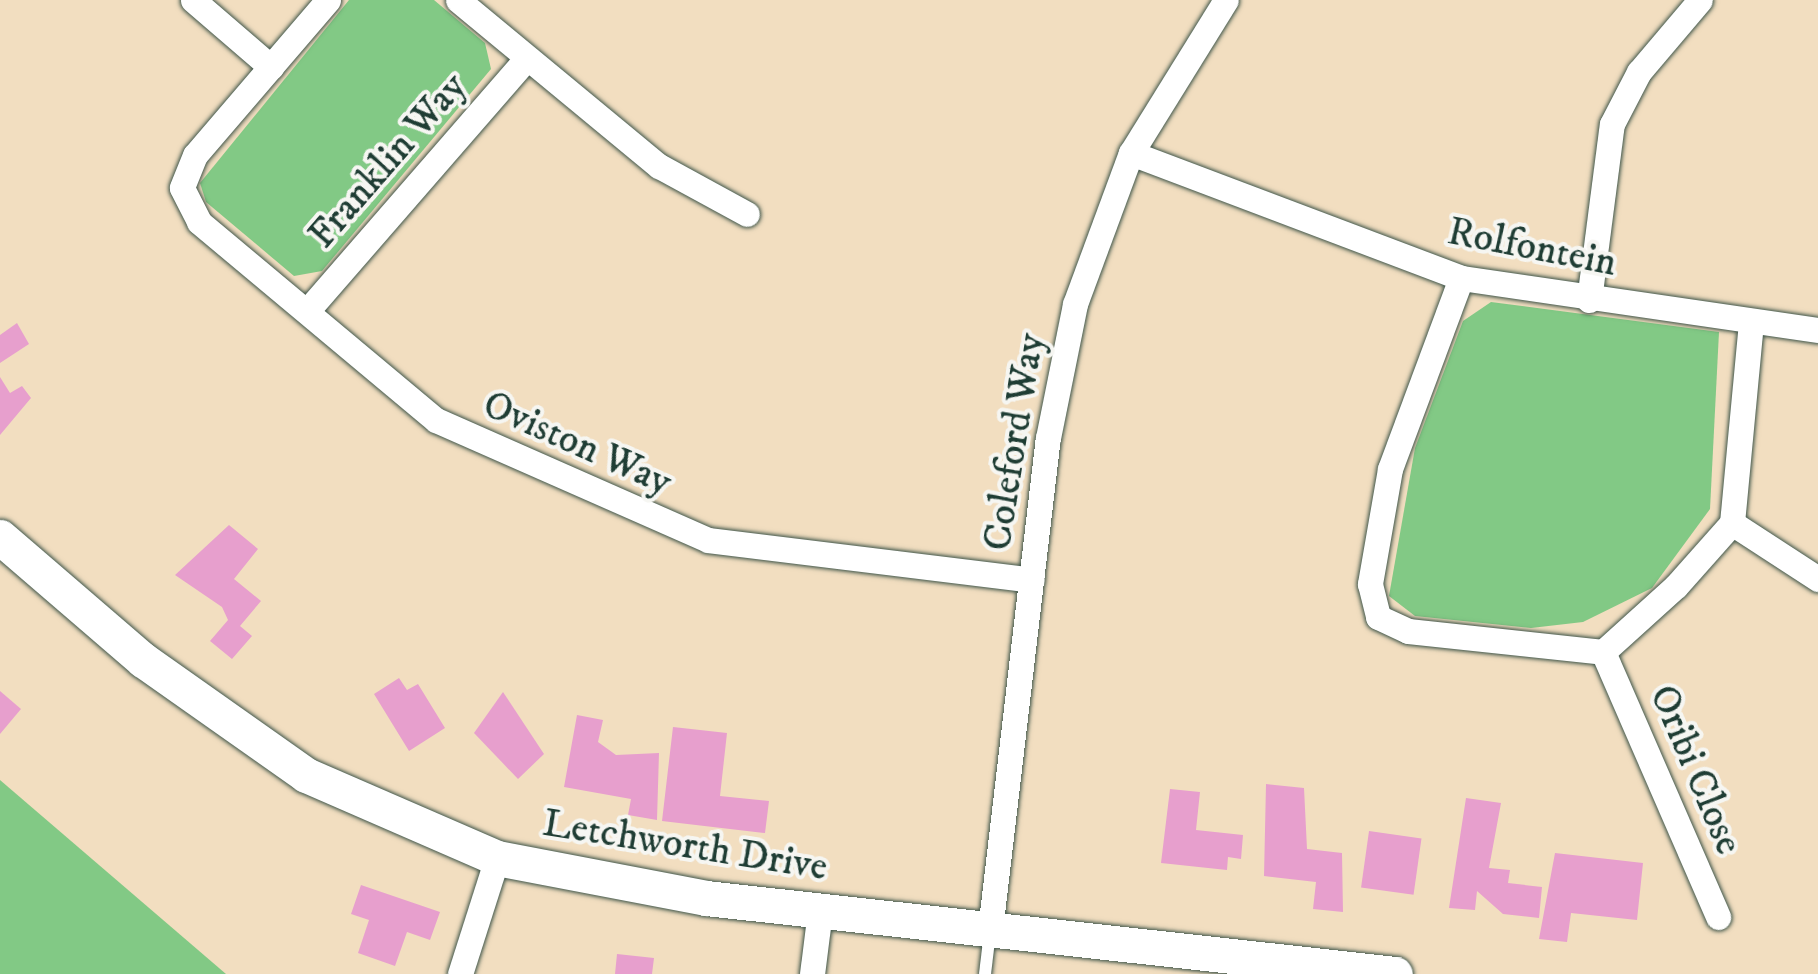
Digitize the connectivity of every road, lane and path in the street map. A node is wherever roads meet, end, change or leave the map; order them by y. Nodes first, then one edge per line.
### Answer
1 (194, 0) edge
2 (328, 0) edge
3 (458, 0) edge
4 (1226, 0) edge
5 (1700, 0) edge
6 (526, 59) junction
7 (271, 67) junction
8 (1130, 153) junction
9 (747, 214) dead end
10 (1461, 278) junction
11 (1589, 300) junction
12 (306, 312) junction
13 (1751, 321) junction
14 (1818, 330) edge
15 (1732, 523) junction
16 (0, 537) edge
17 (1032, 580) junction
18 (1818, 580) edge
19 (1603, 652) junction
20 (497, 858) junction
21 (820, 911) junction
22 (1718, 918) dead end
23 (990, 930) junction
24 (460, 974) edge
25 (812, 974) edge
26 (984, 974) edge
27 (1395, 974) edge

1 - 7 street
2 - 7 street
3 - 6 street
4 - 8 street, Coleford Way
5 - 11 street
6 - 9 street
6 - 12 street, Franklin Way
7 - 12 street, Oviston Way
8 - 10 street, Rolfontein
8 - 17 street, Coleford Way
10 - 11 street, Rolfontein
10 - 19 street
11 - 13 street, Rolfontein
12 - 17 street, Oviston Way
13 - 14 street, Rolfontein
13 - 15 street
15 - 18 street
15 - 19 street
16 - 20 street, Letchworth Drive
17 - 23 street, Coleford Way
19 - 22 street, Oribi Close
20 - 21 street, Letchworth Drive
20 - 24 street
21 - 23 street, Letchworth Drive
21 - 25 street
23 - 26 lane
23 - 27 street, Letchworth Drive

